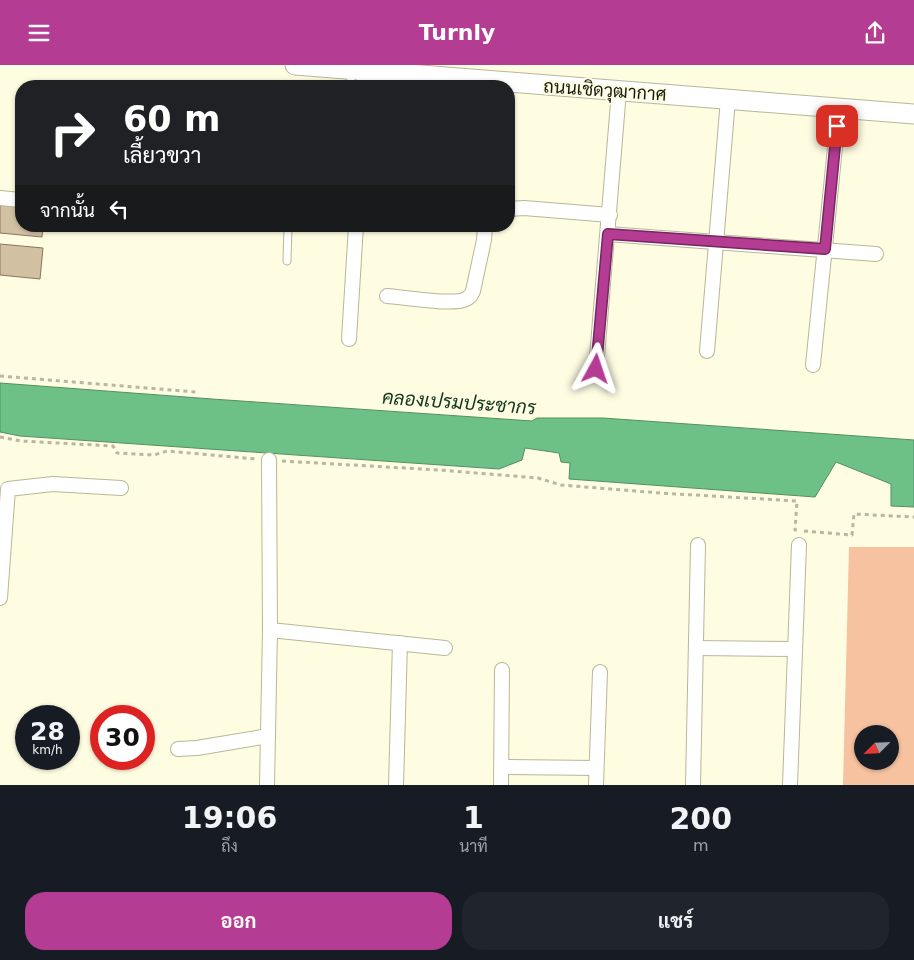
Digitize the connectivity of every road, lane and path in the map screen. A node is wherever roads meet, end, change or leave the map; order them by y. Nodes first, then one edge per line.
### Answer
1 (295, 65) edge
2 (358, 78) edge
3 (398, 80) edge
4 (515, 86) edge
5 (619, 91) junction
6 (728, 99) junction
7 (839, 108) junction
8 (914, 114) edge
9 (0, 198) edge
10 (15, 199) edge
11 (515, 209) edge
12 (610, 215) junction
13 (288, 232) edge
14 (356, 232) edge
15 (485, 232) edge
16 (608, 234) junction
17 (716, 242) junction
18 (825, 249) junction
19 (876, 254) dead end
20 (287, 261) dead end
21 (387, 296) dead end
22 (349, 339) dead end
23 (707, 351) dead end
24 (814, 365) dead end
25 (596, 369) dead end
26 (0, 376) edge
27 (196, 392) dead end
28 (0, 437) edge
29 (269, 460) junction
30 (121, 488) dead end
31 (914, 517) edge
32 (698, 545) dead end
33 (799, 545) dead end
34 (0, 598) edge
35 (270, 630) junction
36 (400, 643) junction
37 (445, 648) dead end
38 (696, 648) junction
39 (795, 649) junction
40 (502, 670) dead end
41 (600, 672) dead end
42 (268, 736) junction
43 (178, 749) dead end
44 (502, 767) junction
45 (596, 768) junction
46 (267, 785) edge
47 (396, 785) edge
48 (501, 785) edge
49 (596, 785) edge
50 (693, 785) edge
51 (790, 785) edge

1 - 2 main road, ถนนเชิดวุฒากาศ
2 - 3 main road, ถนนเชิดวุฒากาศ
4 - 5 main road, ถนนเชิดวุฒากาศ
5 - 6 main road, ถนนเชิดวุฒากาศ
5 - 12 street
6 - 7 main road, ถนนเชิดวุฒากาศ
6 - 17 street
7 - 8 main road, ถนนเชิดวุฒากาศ
7 - 18 street
9 - 10 street
11 - 12 street
12 - 16 street
13 - 20 lane
14 - 22 street
15 - 21 street
16 - 17 street
16 - 25 street
17 - 18 street
17 - 23 street
18 - 19 street
18 - 24 street
26 - 27 path
28 - 29 path
29 - 31 path
29 - 35 street
30 - 34 street
32 - 38 street
33 - 39 street
35 - 36 street
35 - 42 street
36 - 37 street
36 - 47 street
38 - 39 street
38 - 50 street
39 - 51 street
40 - 44 street
41 - 45 street
42 - 43 street
42 - 46 street
44 - 45 street
44 - 48 street
45 - 49 street

